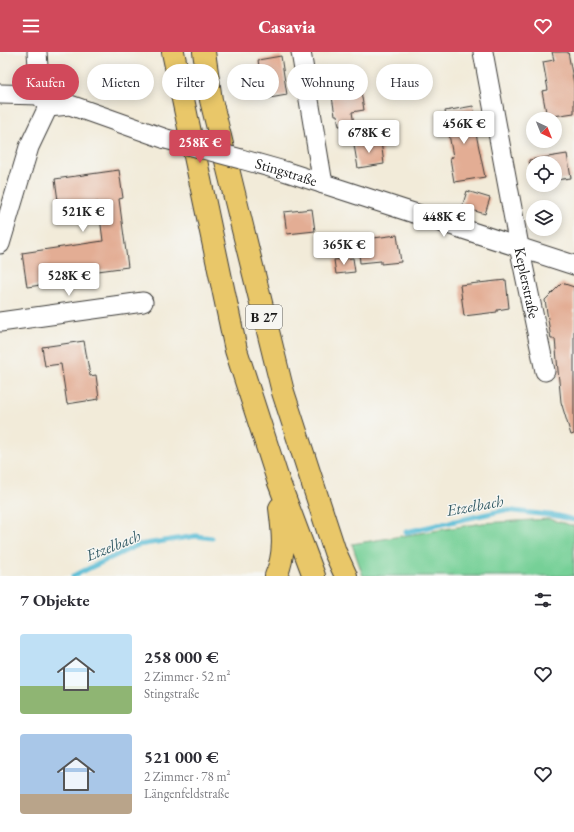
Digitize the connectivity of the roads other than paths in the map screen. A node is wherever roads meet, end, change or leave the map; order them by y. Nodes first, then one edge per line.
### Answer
1 (37, 52) edge
2 (173, 52) edge
3 (204, 52) edge
4 (302, 52) edge
5 (483, 52) edge
6 (0, 94) edge
7 (44, 101) junction
8 (323, 184) junction
9 (0, 242) edge
10 (519, 246) junction
11 (574, 265) edge
12 (143, 302) dead end
13 (0, 322) edge
14 (545, 371) dead end
15 (278, 480) junction
16 (276, 576) edge
17 (314, 576) edge
18 (346, 576) edge

1 - 7 street
2 - 15 highway, B 27
3 - 18 highway, B 27
4 - 8 street
5 - 10 street, Keplerstraße
6 - 7 street, Stingstraße
7 - 8 street, Stingstraße, bridge
7 - 9 street
8 - 10 street, Stingstraße
10 - 11 street, Stingstraße
10 - 14 street, Keplerstraße
12 - 13 street
15 - 16 highway
15 - 17 highway, B 27

